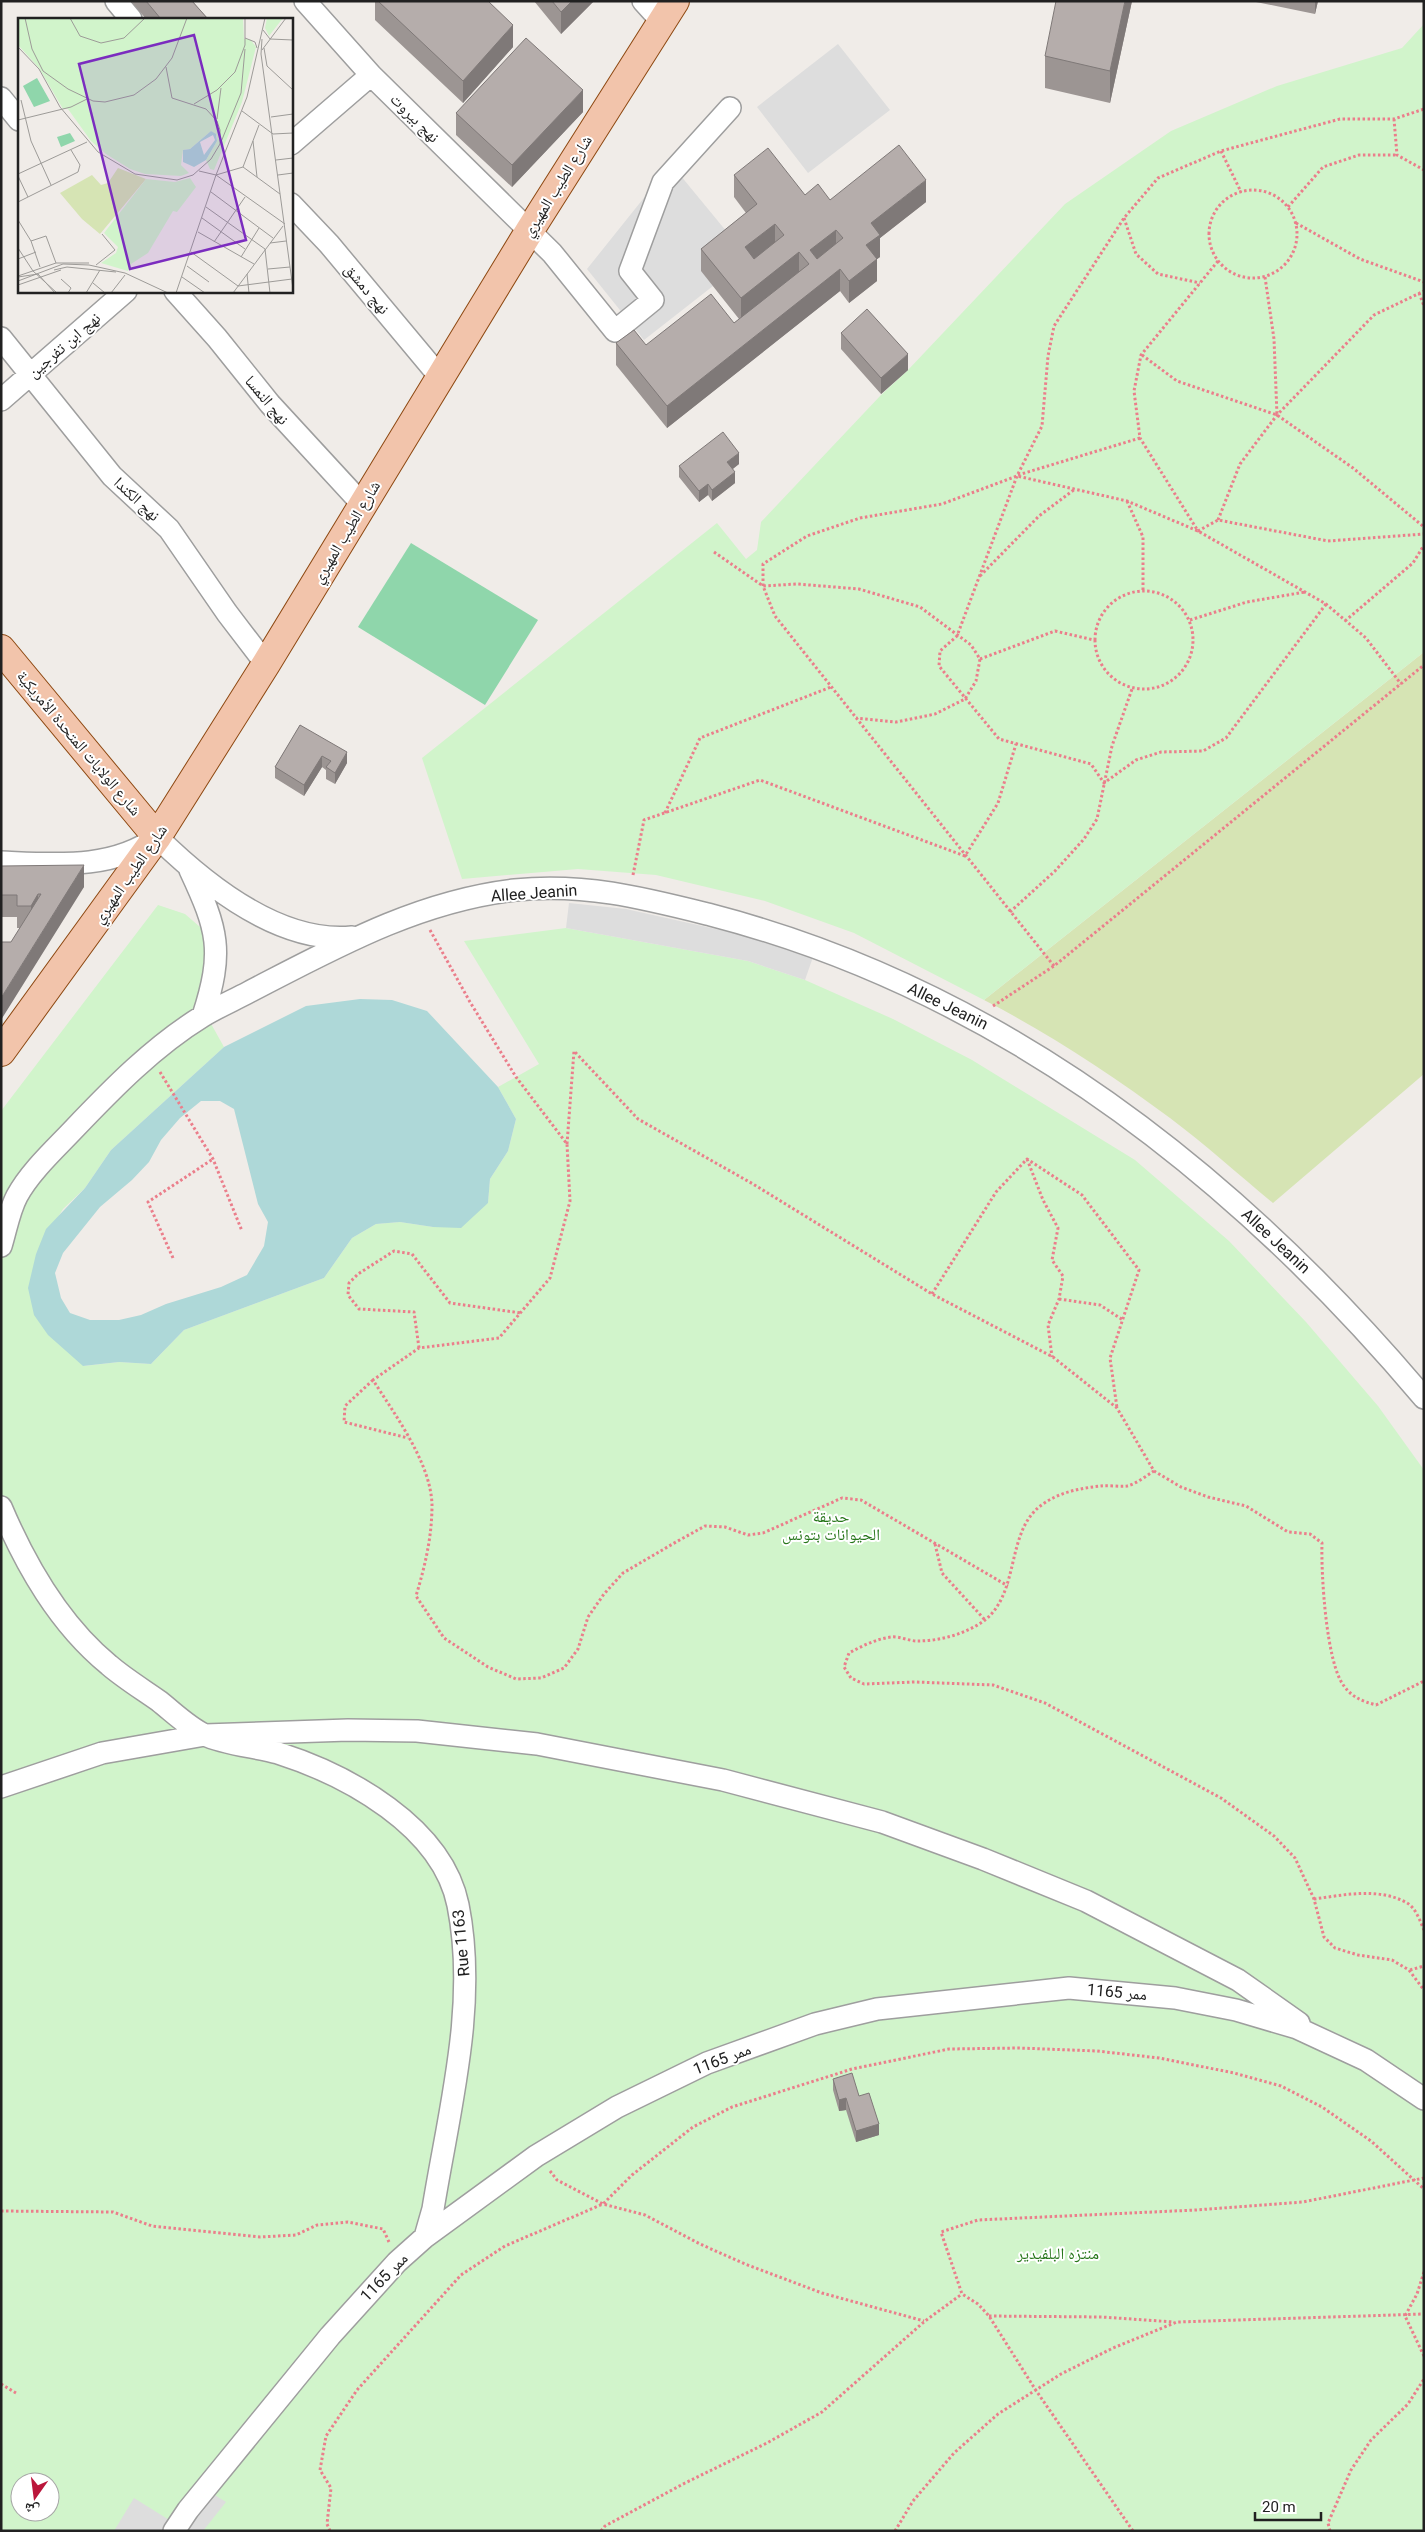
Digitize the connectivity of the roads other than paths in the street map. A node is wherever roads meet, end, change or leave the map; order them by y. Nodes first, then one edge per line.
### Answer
1 (116, 1) edge
2 (305, 1) edge
3 (643, 1) edge
4 (668, 11) edge
5 (130, 18) edge
6 (371, 75) junction
7 (1, 98) edge
8 (730, 108) dead end
9 (18, 119) edge
10 (292, 143) edge
11 (292, 205) edge
12 (530, 230) junction
13 (125, 292) edge
14 (176, 292) edge
15 (1, 338) edge
16 (30, 374) junction
17 (440, 377) junction
18 (1, 400) edge
19 (363, 505) junction
20 (1, 649) edge
21 (266, 664) junction
22 (157, 837) junction
23 (1, 862) edge
24 (190, 869) junction
25 (355, 937) junction
26 (203, 1016) junction
27 (1, 1052) edge
28 (17, 1196) junction
29 (1, 1216) edge
30 (1, 1246) edge
31 (1424, 1398) edge
32 (1, 1507) edge
33 (205, 1735) junction
34 (1, 1787) edge
35 (1327, 2042) junction
36 (1424, 2099) edge
37 (425, 2237) junction
38 (174, 2531) edge

1 - 5 street
2 - 6 street, نهج بيروت
3 - 4 street
4 - 12 main road, شارع الطيب المهيري
6 - 10 street
6 - 12 street, نهج بيروت
7 - 9 street
8 - 12 street, نهج بيروت
11 - 17 street, نهج دمشق
12 - 17 main road, شارع الطيب المهيري
13 - 16 street, نهج ابن تفرجين
14 - 19 street, نهج النمسا
15 - 16 street, نهج الكندا
16 - 18 street, نهج ابن تفرجين
16 - 21 street, نهج الكندا
17 - 19 main road, شارع الطيب المهيري
19 - 21 main road, شارع الطيب المهيري
20 - 22 main road, شارع الولايات المتحدة الأمريكية
21 - 22 main road, شارع الطيب المهيري
22 - 23 street
22 - 24 street
22 - 27 main road, شارع الطيب المهيري
24 - 25 street
24 - 26 street
25 - 26 street
25 - 31 street, Allee Jeanin
26 - 28 street
28 - 29 street
28 - 30 street
32 - 33 street
33 - 34 street
33 - 35 street
33 - 37 street, Rue 1163
35 - 36 street, ممر 1165
35 - 37 street, ممر 1165
37 - 38 street, ممر 1165

